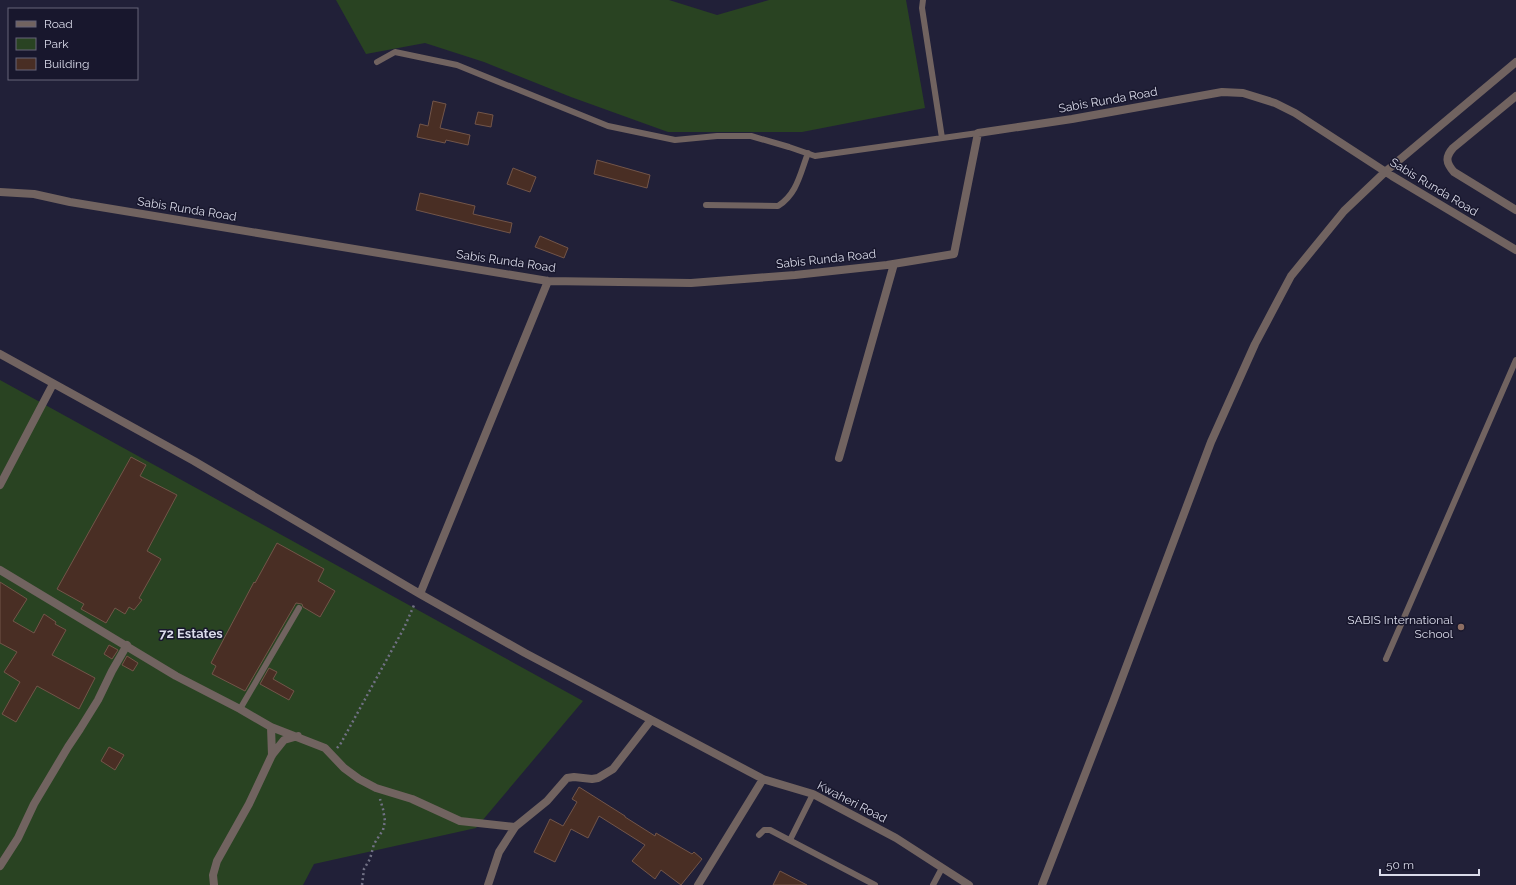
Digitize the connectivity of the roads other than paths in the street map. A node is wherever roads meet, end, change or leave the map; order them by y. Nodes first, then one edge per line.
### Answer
1 (923, 0) edge
2 (377, 62) dead end
3 (1516, 62) edge
4 (1516, 96) edge
5 (978, 133) junction
6 (942, 138) junction
7 (808, 153) junction
8 (1385, 172) junction
9 (0, 192) edge
10 (706, 205) dead end
11 (1516, 210) edge
12 (1516, 250) edge
13 (894, 264) junction
14 (548, 281) junction
15 (0, 354) edge
16 (1516, 360) edge
17 (53, 384) junction
18 (839, 458) dead end
19 (0, 485) edge
20 (0, 570) edge
21 (420, 594) junction
22 (299, 608) dead end
23 (127, 645) junction
24 (1386, 659) dead end
25 (240, 709) junction
26 (651, 720) junction
27 (271, 727) junction
28 (298, 736) junction
29 (272, 755) junction
30 (763, 779) junction
31 (813, 794) junction
32 (516, 827) junction
33 (759, 834) dead end
34 (790, 840) junction
35 (0, 866) edge
36 (942, 868) junction
37 (214, 885) edge
38 (488, 885) edge
39 (698, 885) edge
40 (875, 885) edge
41 (933, 885) edge
42 (969, 885) edge
43 (1042, 885) edge

1 - 6 lane
2 - 7 lane
3 - 8 street
4 - 11 street
5 - 6 lane
5 - 8 street, Sabis Runda Road
5 - 13 street, Sabis Runda Road
6 - 7 lane
7 - 10 lane
8 - 12 street, Sabis Runda Road
8 - 43 street
9 - 14 street, Sabis Runda Road
13 - 14 street, Sabis Runda Road
13 - 18 street
14 - 21 street
15 - 17 street, Kwaheri Road
16 - 24 lane
17 - 19 street
17 - 21 street, Kwaheri Road
20 - 23 street
21 - 26 street, Kwaheri Road
22 - 25 lane
23 - 25 street
23 - 35 street
25 - 27 street
26 - 30 street, Kwaheri Road
26 - 32 street
27 - 28 street
27 - 29 street
28 - 29 street
28 - 32 street
29 - 37 street
30 - 31 street, Kwaheri Road
30 - 39 street
31 - 34 lane
31 - 36 street, Kwaheri Road
32 - 38 street
33 - 34 lane
34 - 40 lane
36 - 41 lane
36 - 42 street, Kwaheri Road

